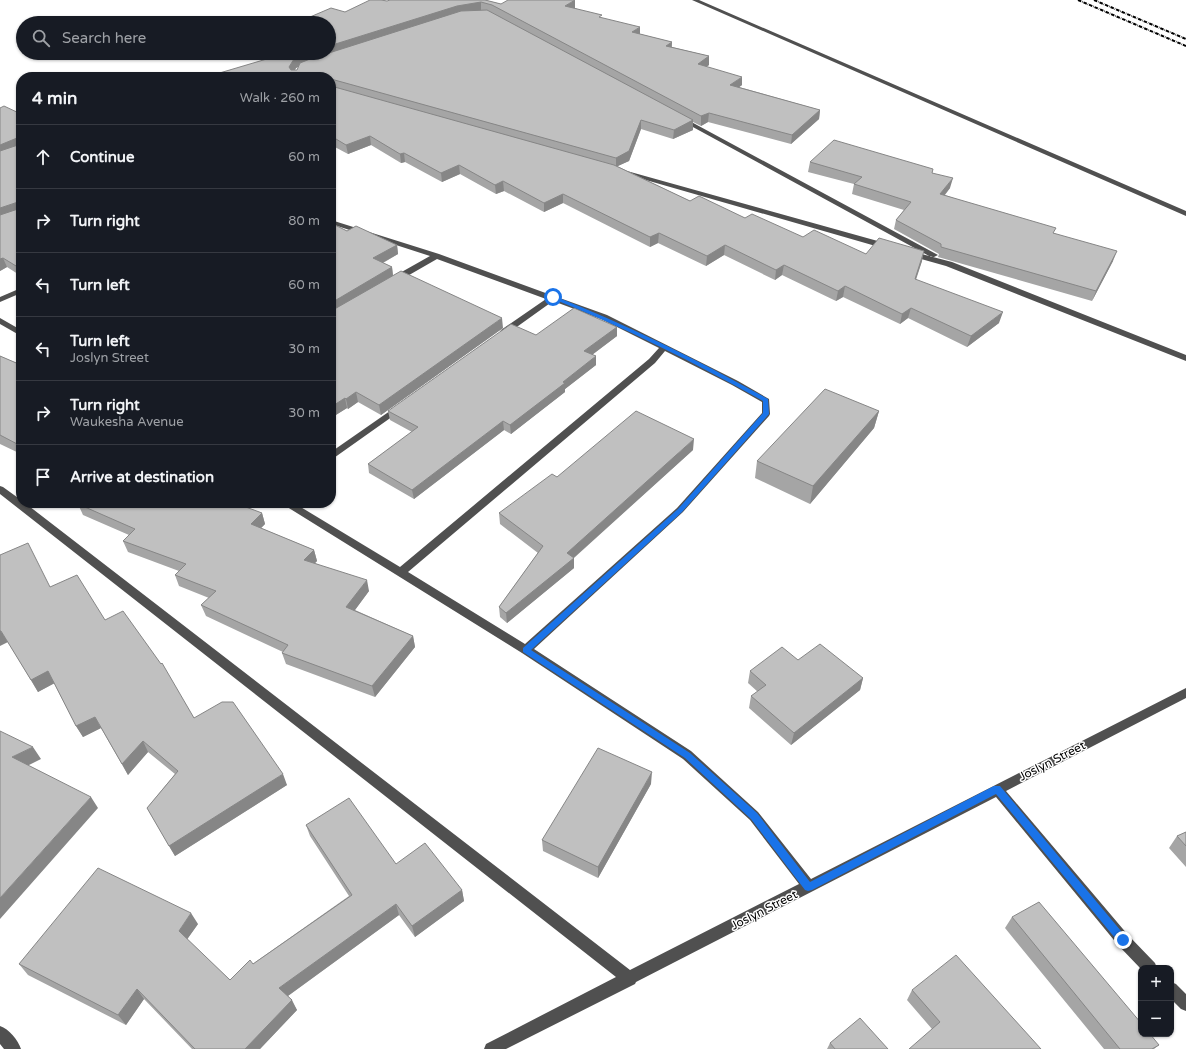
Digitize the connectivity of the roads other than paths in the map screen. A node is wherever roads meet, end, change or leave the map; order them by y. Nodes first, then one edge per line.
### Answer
1 (695, 0) edge
2 (678, 117) edge
3 (621, 172) edge
4 (1186, 214) edge
5 (336, 225) edge
6 (896, 249) edge
7 (904, 251) edge
8 (436, 256) junction
9 (950, 264) junction
10 (390, 283) edge
11 (16, 292) edge
12 (553, 297) junction
13 (0, 300) edge
14 (0, 320) edge
15 (16, 331) edge
16 (496, 338) edge
17 (664, 347) junction
18 (1186, 358) edge
19 (407, 402) edge
20 (336, 453) edge
21 (0, 489) edge
22 (16, 501) edge
23 (24, 508) edge
24 (295, 508) edge
25 (400, 573) junction
26 (526, 650) junction
27 (1186, 693) edge
28 (997, 789) junction
29 (808, 887) junction
30 (1147, 965) edge
31 (630, 979) junction
32 (1174, 992) edge
33 (1186, 1004) edge
34 (0, 1033) edge
35 (14, 1049) edge
36 (491, 1049) edge

1 - 4 street
2 - 9 street
3 - 6 street
5 - 8 street
7 - 9 street
8 - 10 street
8 - 12 street
9 - 18 street
11 - 13 street
12 - 16 street
12 - 17 street
14 - 15 street
17 - 25 street
17 - 26 street
19 - 20 street
21 - 22 street
23 - 31 street
24 - 25 street
25 - 26 street
26 - 29 street
27 - 28 street, Joslyn Street
28 - 29 street, Joslyn Street
28 - 30 street
29 - 31 street, Joslyn Street
31 - 36 street, Joslyn Street
32 - 33 street
34 - 35 street

